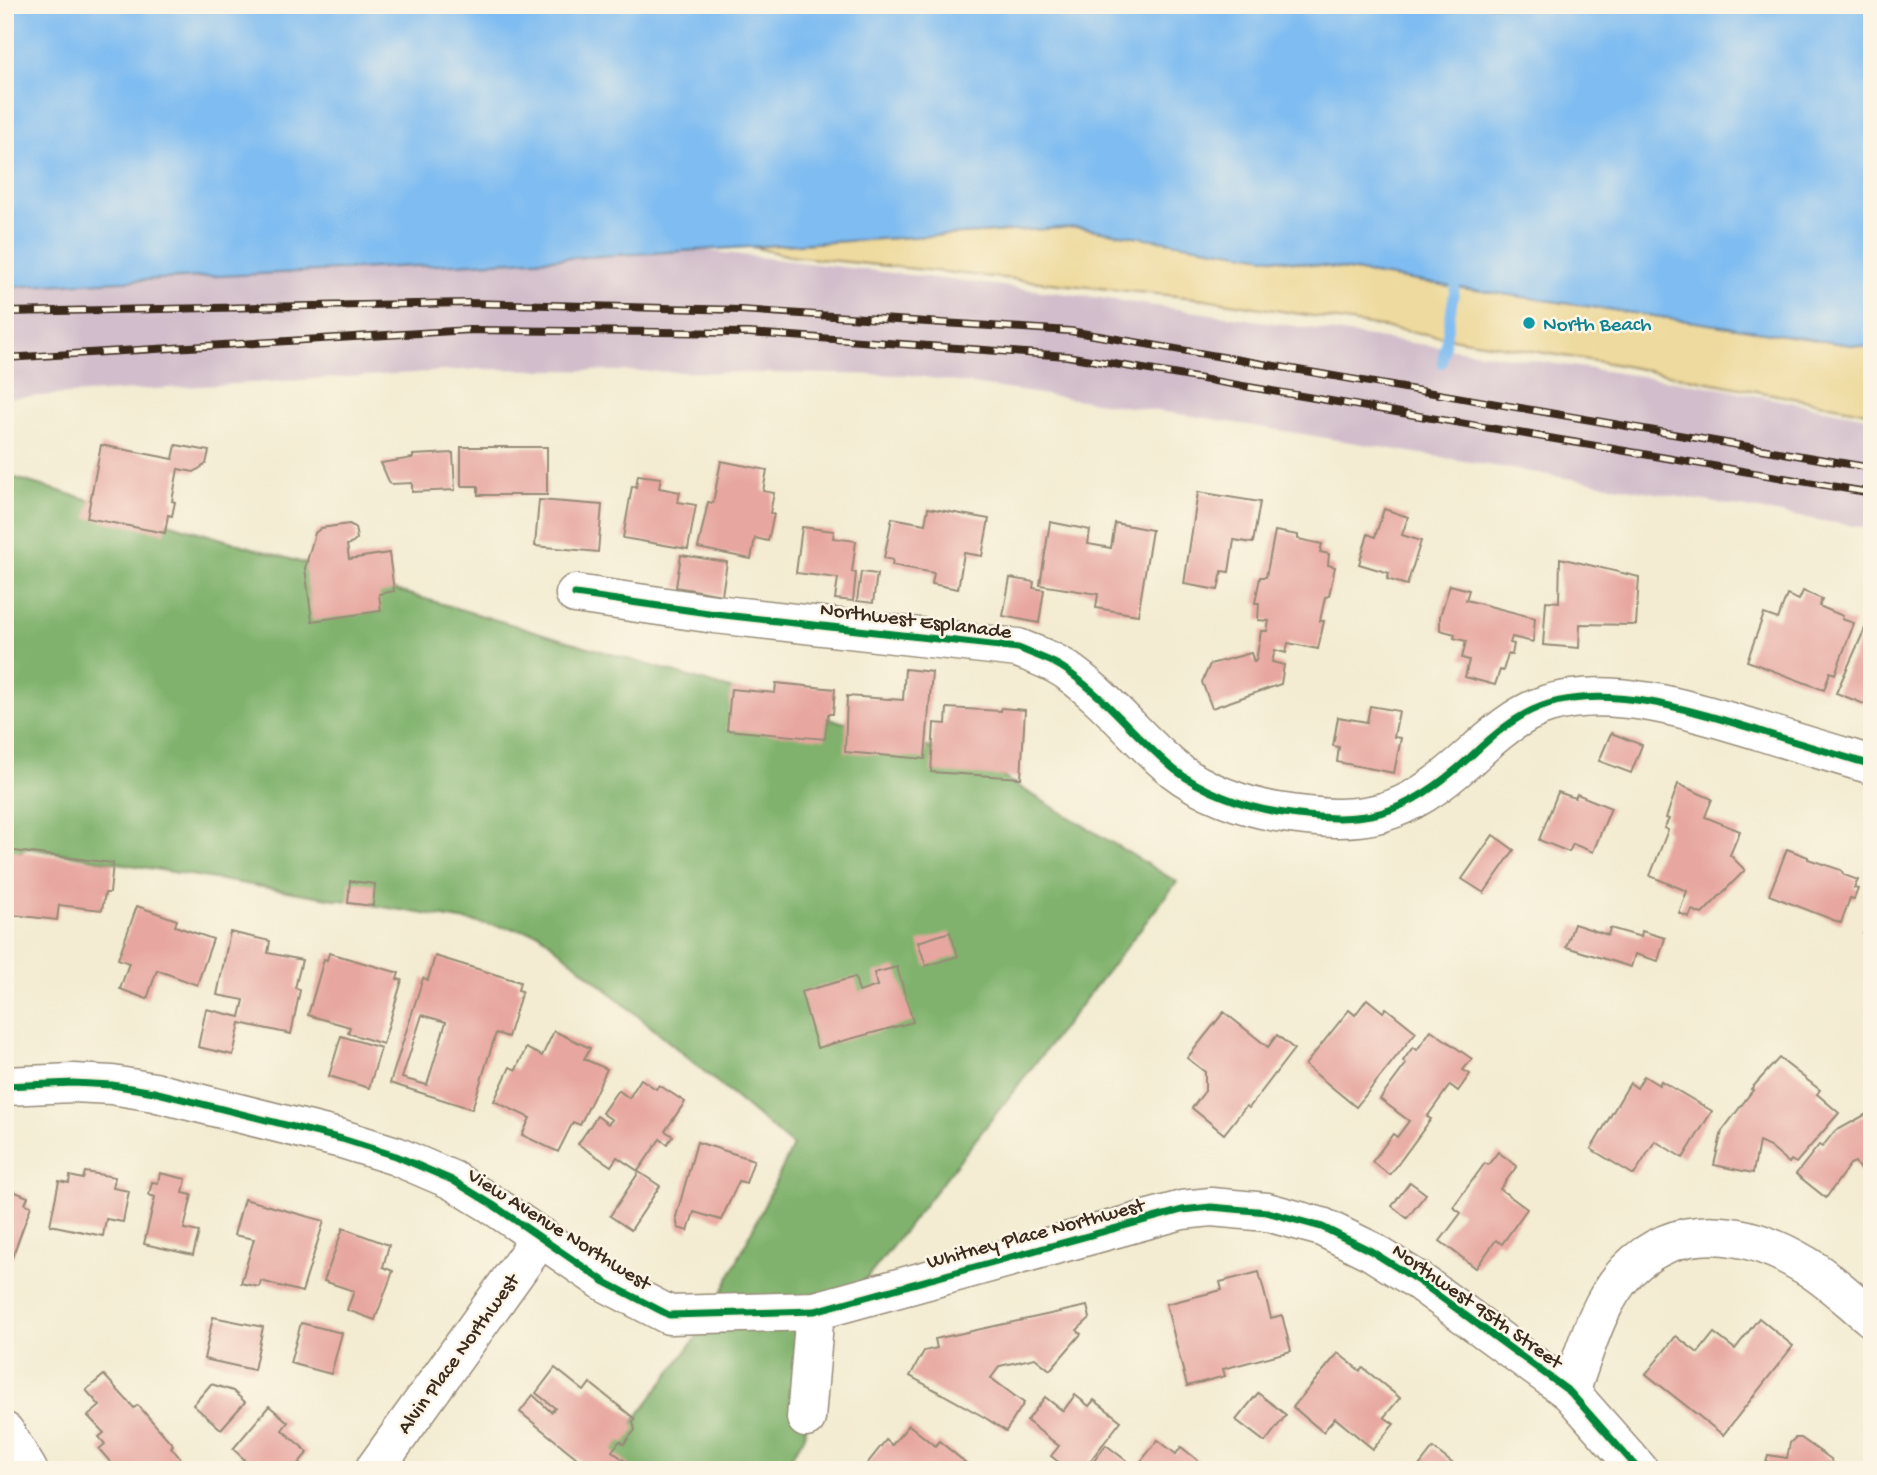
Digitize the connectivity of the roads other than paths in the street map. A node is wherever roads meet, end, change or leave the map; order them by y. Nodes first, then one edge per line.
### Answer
1 (575, 594) dead end
2 (1872, 765) edge
3 (5, 1086) edge
4 (1267, 1212) joint
5 (541, 1237) junction
6 (815, 1311) junction
7 (1872, 1318) edge
8 (1570, 1392) junction
9 (806, 1418) dead end
10 (5, 1432) edge
11 (1630, 1466) edge
12 (27, 1470) edge
13 (374, 1470) edge

1 - 2 street, Northwest Esplanade
3 - 5 street, View Avenue Northwest
4 - 6 street, Whitney Place Northwest
4 - 8 street, Northwest 95th Street
5 - 6 street, View Avenue Northwest
5 - 13 street, Alvin Place Northwest
6 - 9 street
7 - 8 street
8 - 11 street, Northwest 95th Street
10 - 12 street

